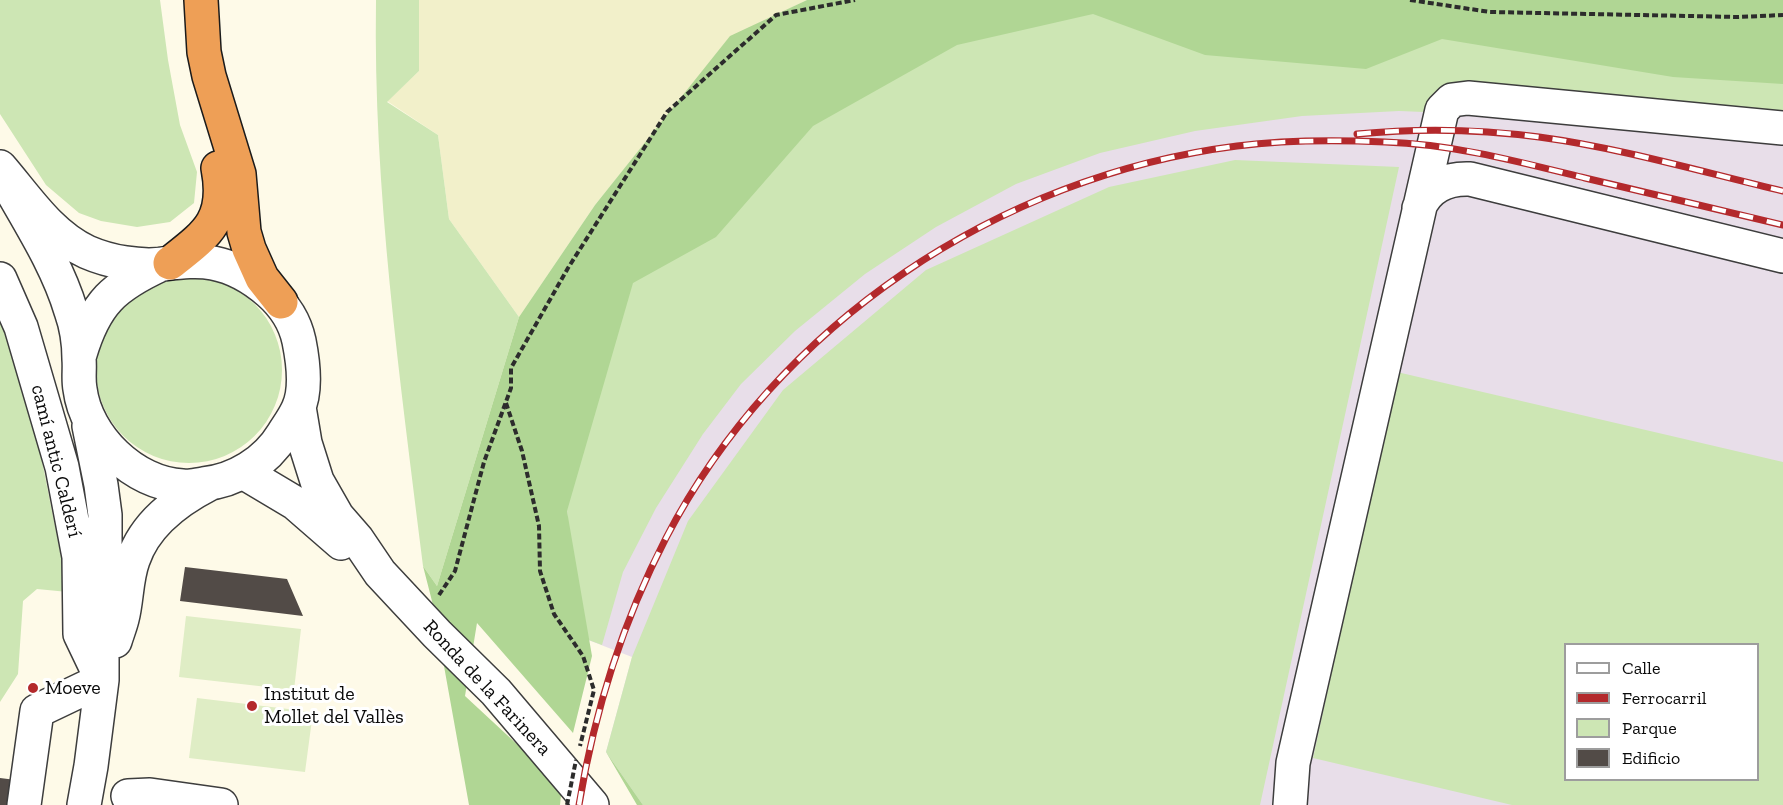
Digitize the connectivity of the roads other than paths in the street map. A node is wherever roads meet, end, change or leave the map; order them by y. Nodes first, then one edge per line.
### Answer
1 (183, 0) edge
2 (201, 0) edge
3 (1783, 128) edge
4 (0, 168) edge
5 (1419, 208) junction
6 (1783, 256) edge
7 (166, 264) junction
8 (0, 279) edge
9 (281, 302) junction
10 (80, 357) junction
11 (299, 407) junction
12 (86, 412) junction
13 (243, 472) junction
14 (209, 484) junction
15 (380, 573) junction
16 (102, 680) junction
17 (86, 797) edge
18 (127, 800) edge
19 (187, 802) edge
20 (24, 805) edge
21 (221, 805) edge
22 (592, 805) edge
23 (1290, 805) edge

1 - 7 highway
2 - 9 highway
3 - 5 street
4 - 7 street
4 - 10 street
5 - 6 street
5 - 23 street
7 - 9 street
7 - 10 street
8 - 16 street, camí antic Calderí
9 - 11 street
10 - 12 street
11 - 13 street
11 - 15 street, Ronda de la Farinera
12 - 14 street
12 - 16 street
13 - 14 street
13 - 15 street, Ronda de la Farinera
14 - 16 street
15 - 22 street, Ronda de la Farinera
16 - 17 street
16 - 20 street
17 - 18 street
18 - 19 street
19 - 21 street

